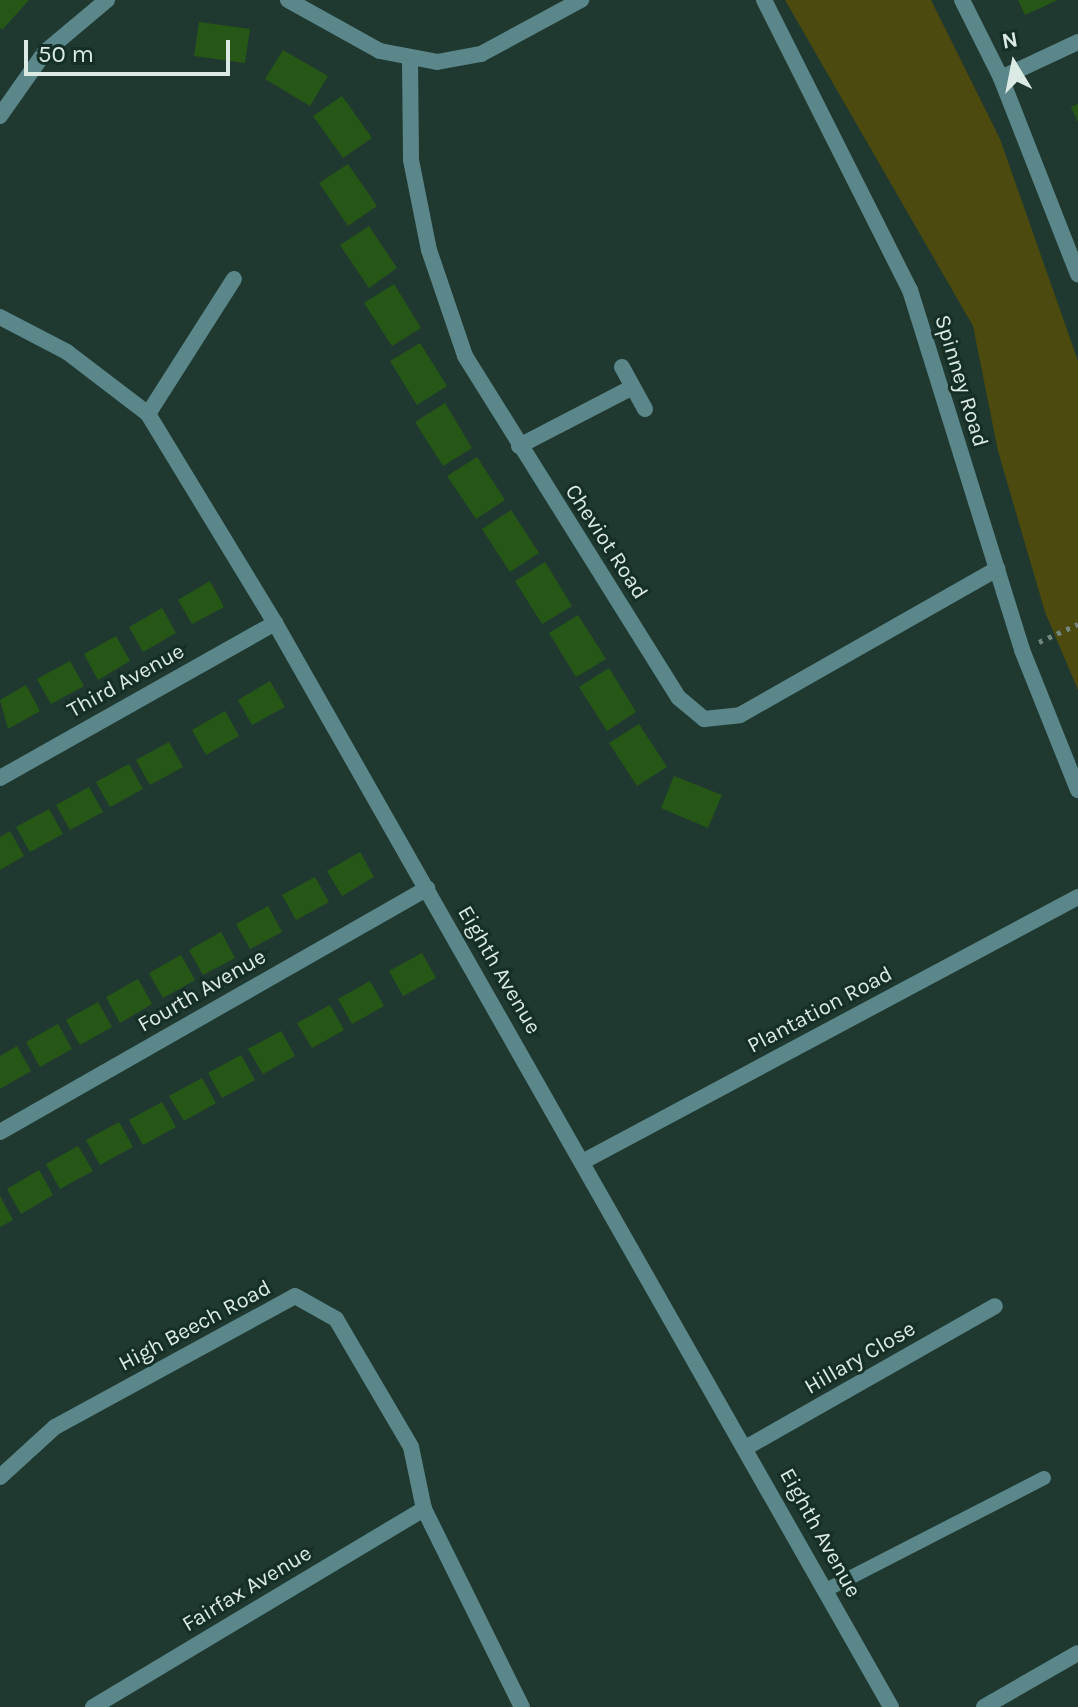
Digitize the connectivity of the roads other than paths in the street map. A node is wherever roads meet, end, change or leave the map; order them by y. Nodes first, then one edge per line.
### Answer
1 (107, 0) edge
2 (288, 0) edge
3 (581, 0) edge
4 (764, 0) edge
5 (962, 0) edge
6 (1078, 42) edge
7 (410, 61) junction
8 (1001, 78) junction
9 (6, 92) edge
10 (0, 116) edge
11 (1078, 274) edge
12 (234, 279) dead end
13 (0, 317) edge
14 (622, 367) dead end
15 (633, 387) junction
16 (645, 409) dead end
17 (148, 414) junction
18 (519, 446) junction
19 (997, 569) junction
20 (275, 623) junction
21 (0, 778) edge
22 (1078, 790) edge
23 (427, 888) junction
24 (1078, 897) edge
25 (0, 1132) edge
26 (584, 1161) junction
27 (995, 1306) dead end
28 (747, 1447) junction
29 (0, 1477) edge
30 (1044, 1478) dead end
31 (424, 1509) junction
32 (826, 1590) junction
33 (1078, 1653) edge
34 (93, 1707) edge
35 (522, 1707) edge
36 (891, 1707) edge
37 (984, 1707) edge

1 - 9 street
2 - 7 street
3 - 7 street
4 - 19 street, Spinney Road
5 - 8 street
6 - 8 street
7 - 18 street, Cheviot Road
8 - 11 street
9 - 10 street
12 - 17 street
13 - 17 street, Eighth Avenue
14 - 15 street
15 - 16 street
15 - 18 street
17 - 20 street, Eighth Avenue
18 - 19 street, Cheviot Road
19 - 22 street, Spinney Road
20 - 21 street, Third Avenue
20 - 23 street, Eighth Avenue
23 - 25 street, Fourth Avenue
23 - 26 street, Eighth Avenue
24 - 26 street, Plantation Road
26 - 28 street, Eighth Avenue
27 - 28 street, Hillary Close
28 - 32 street, Eighth Avenue
29 - 31 street, High Beech Road
30 - 32 lane
31 - 34 street, Fairfax Avenue
31 - 35 street, High Beech Road
32 - 36 street, Eighth Avenue
33 - 37 street

